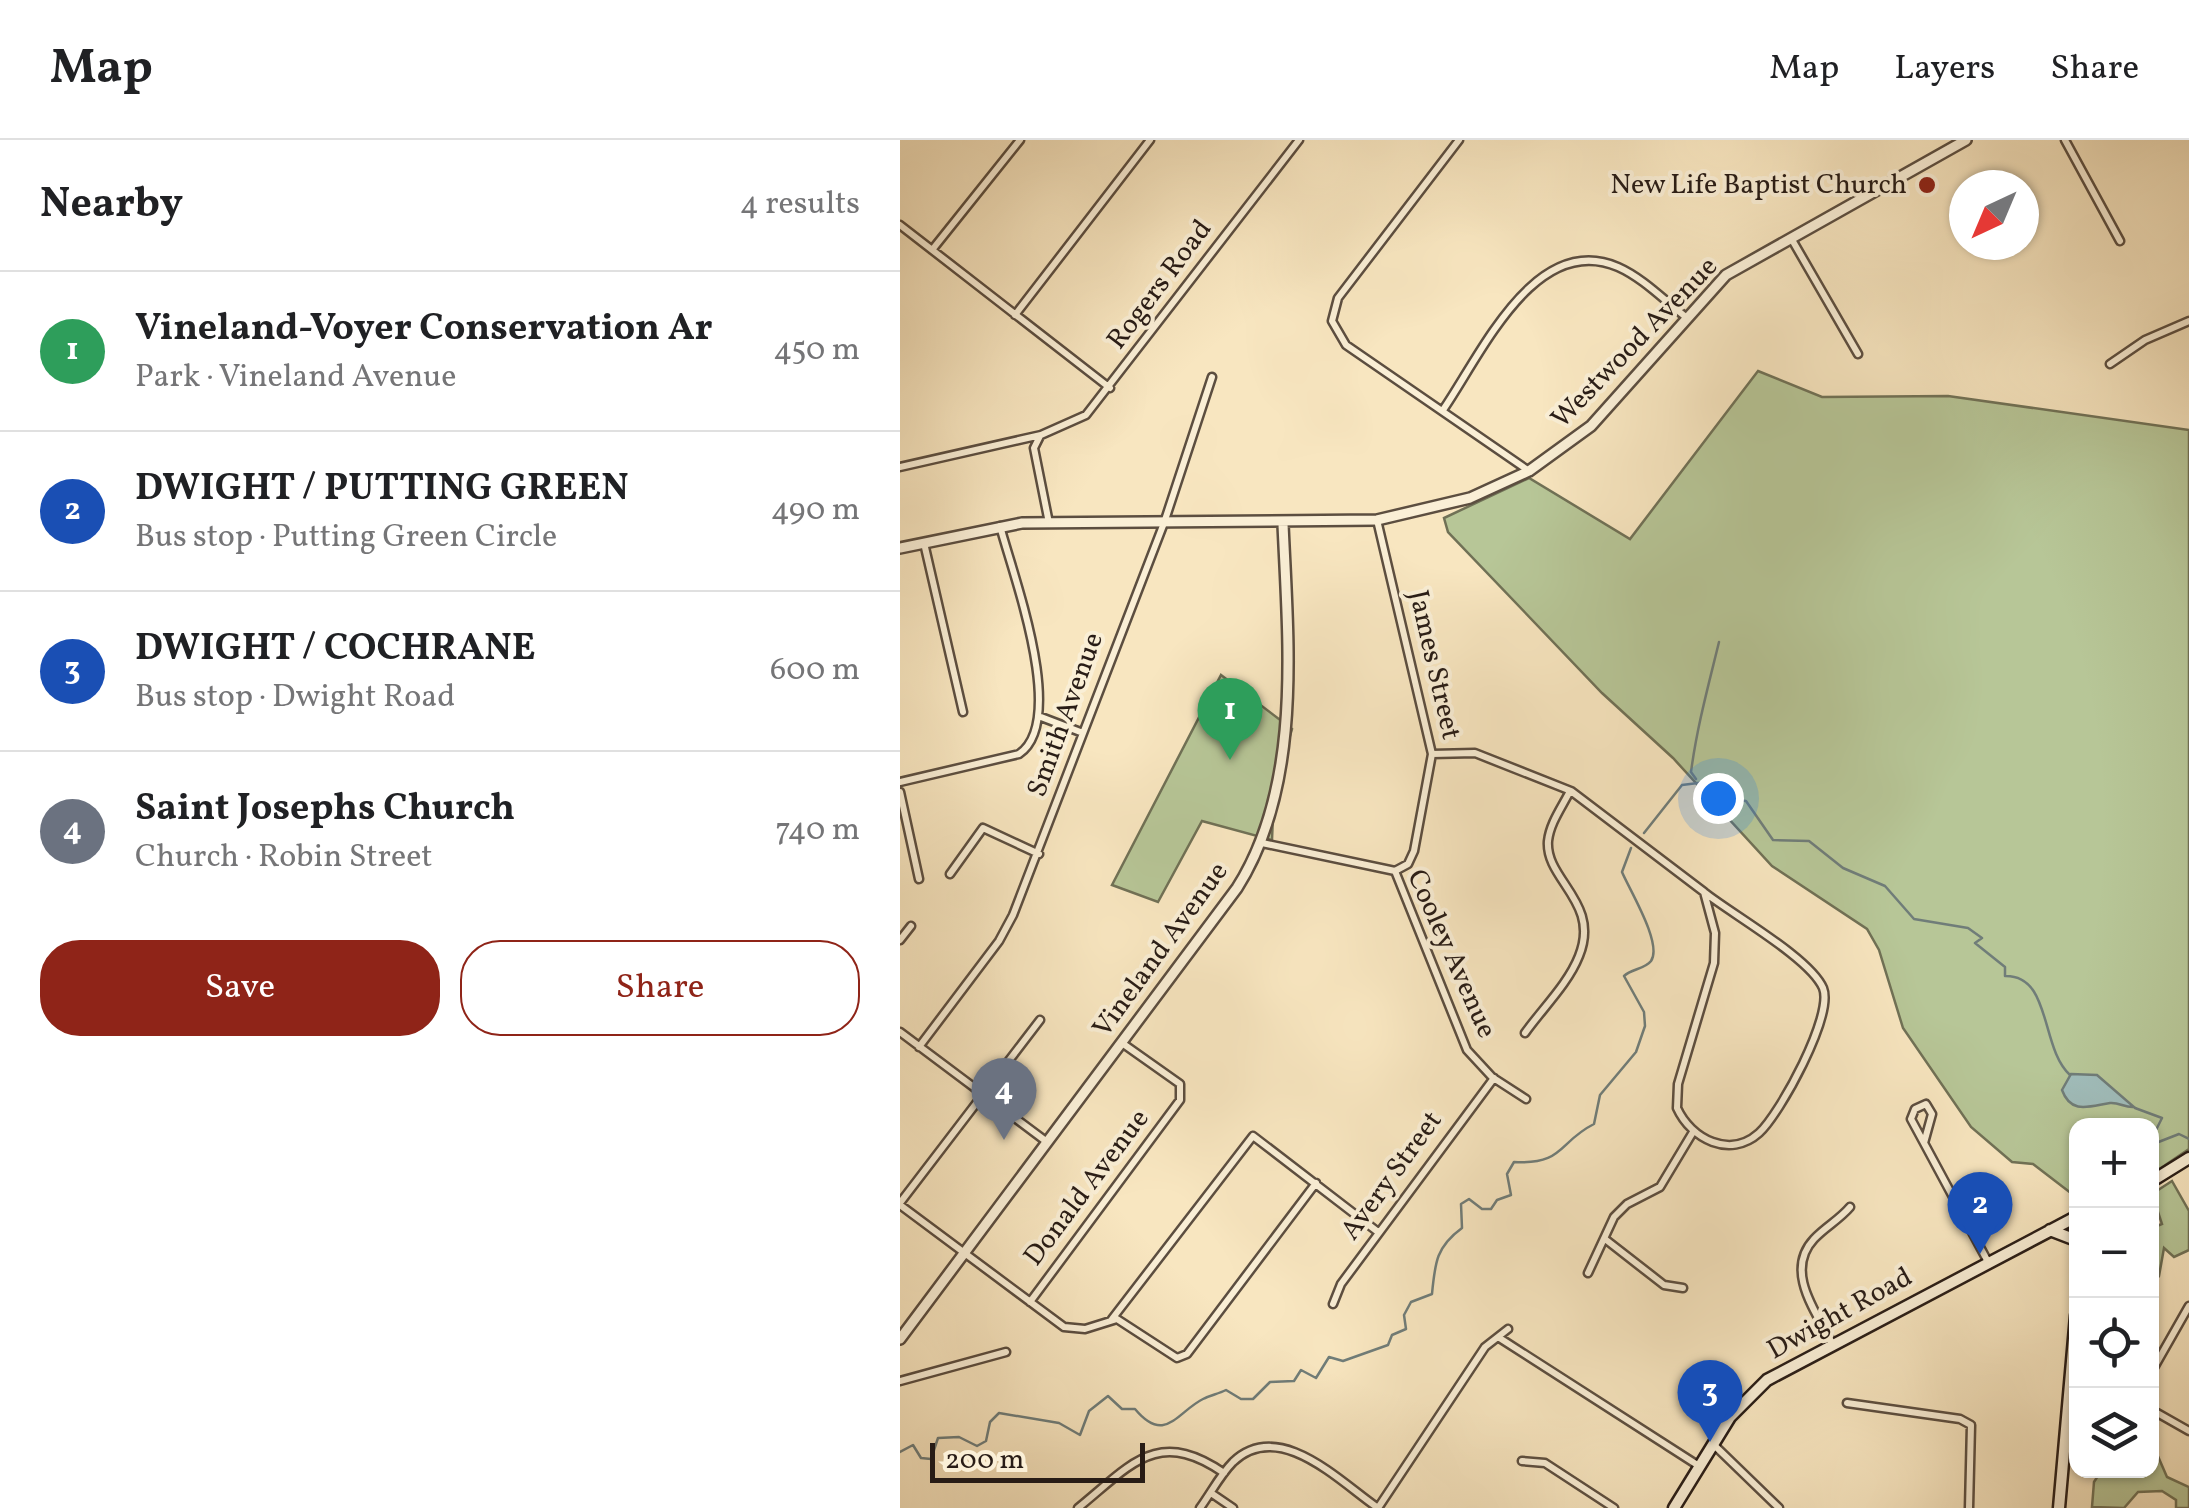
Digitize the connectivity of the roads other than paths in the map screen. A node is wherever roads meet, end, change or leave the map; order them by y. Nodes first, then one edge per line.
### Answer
1 (1020, 140) edge
2 (1150, 140) edge
3 (1299, 140) edge
4 (1458, 140) edge
5 (1966, 140) edge
6 (2065, 140) edge
7 (900, 226) edge
8 (1792, 238) junction
9 (2120, 241) dead end
10 (932, 250) junction
11 (1015, 315) junction
12 (1686, 318) junction
13 (2189, 321) edge
14 (1858, 354) dead end
15 (2110, 364) dead end
16 (1212, 376) dead end
17 (1110, 388) junction
18 (1444, 410) junction
19 (1041, 436) junction
20 (900, 467) edge
21 (1529, 471) junction
22 (1377, 520) junction
23 (1049, 523) junction
24 (1164, 524) junction
25 (1283, 524) junction
26 (1000, 526) junction
27 (924, 543) junction
28 (900, 548) edge
29 (963, 712) dead end
30 (1041, 717) junction
31 (1083, 734) junction
32 (1432, 754) junction
33 (900, 782) edge
34 (1571, 790) junction
35 (900, 792) edge
36 (1262, 843) junction
37 (1039, 854) junction
38 (1395, 870) junction
39 (950, 874) dead end
40 (919, 879) dead end
41 (1704, 892) junction
42 (911, 926) dead end
43 (900, 940) edge
44 (1040, 1020) dead end
45 (900, 1032) edge
46 (1525, 1033) dead end
47 (1122, 1043) junction
48 (920, 1047) junction
49 (1494, 1078) junction
50 (981, 1093) junction
51 (1526, 1100) dead end
52 (1693, 1132) junction
53 (1047, 1142) junction
54 (1924, 1142) junction
55 (2189, 1158) edge
56 (2159, 1177) edge
57 (1316, 1183) junction
58 (900, 1204) edge
59 (1850, 1207) dead end
60 (2069, 1220) edge
61 (2049, 1230) junction
62 (1378, 1232) junction
63 (2069, 1237) edge
64 (1605, 1239) junction
65 (964, 1254) junction
66 (1988, 1260) junction
67 (1588, 1273) dead end
68 (1684, 1288) dead end
69 (1030, 1302) junction
70 (1334, 1304) dead end
71 (2189, 1306) edge
72 (1110, 1321) junction
73 (1508, 1330) dead end
74 (1498, 1337) junction
75 (900, 1339) edge
76 (1832, 1343) junction
77 (1006, 1352) dead end
78 (2159, 1359) edge
79 (900, 1381) edge
80 (2072, 1388) edge
81 (1847, 1403) dead end
82 (2159, 1414) edge
83 (2189, 1431) edge
84 (1713, 1444) junction
85 (1522, 1461) dead end
86 (1699, 1466) junction
87 (1224, 1473) junction
88 (1211, 1494) junction
89 (1078, 1508) edge
90 (1200, 1508) edge
91 (1233, 1508) edge
92 (1378, 1508) edge
93 (1614, 1508) edge
94 (1674, 1508) edge
95 (1778, 1508) edge
96 (1969, 1508) edge
97 (2059, 1508) edge

1 - 10 street
2 - 11 street
3 - 17 street, Rogers Road
4 - 18 street
5 - 8 street, Westwood Avenue
6 - 9 street
7 - 10 street
8 - 12 street, Westwood Avenue
8 - 14 street
10 - 11 street
11 - 17 street
12 - 18 street
12 - 21 street, Westwood Avenue
13 - 15 street
16 - 24 street, Smith Avenue
17 - 19 street, Rogers Road
18 - 21 street
19 - 20 street, Rogers Road
19 - 23 street
21 - 22 street, Westwood Avenue
22 - 25 street, Westwood Avenue
22 - 32 street, James Street
23 - 24 street, Westwood Avenue
23 - 26 street, Westwood Avenue
24 - 25 street, Westwood Avenue
24 - 31 street, Smith Avenue
25 - 36 street, Vineland Avenue
26 - 27 street, Westwood Avenue
26 - 30 street
27 - 28 street, Westwood Avenue
27 - 29 street
30 - 31 street
30 - 33 street
31 - 37 street, Smith Avenue
32 - 34 street
32 - 38 street, James Street
34 - 41 street
34 - 46 street
35 - 40 street
36 - 38 street, Cooley Avenue
36 - 47 street, Vineland Avenue
37 - 39 street
37 - 48 street, Smith Avenue
38 - 49 street, Cooley Avenue
41 - 52 street
41 - 52 street
42 - 43 street
44 - 50 street
45 - 48 street
47 - 53 street, Vineland Avenue
47 - 69 street, Donald Avenue
48 - 50 street
49 - 51 street, Cooley Avenue
49 - 62 street, Avery Street
50 - 53 street
50 - 58 street
52 - 64 street
53 - 65 street, Vineland Avenue
54 - 54 street
54 - 66 street
55 - 56 main road
57 - 62 street
57 - 72 street
57 - 72 street
58 - 65 street
59 - 76 street
60 - 61 main road, Dwight Road
61 - 63 main road
61 - 66 main road, Dwight Road
62 - 70 street, Avery Street
64 - 67 street
64 - 68 street
65 - 69 street
65 - 75 street, Vineland Avenue
66 - 76 main road, Dwight Road
69 - 72 street
71 - 78 street
73 - 74 street
74 - 86 street
74 - 92 street
76 - 84 main road, Dwight Road
77 - 79 street
80 - 97 main road
81 - 96 street
82 - 83 street
84 - 86 main road, Dwight Road
84 - 95 street
85 - 93 street
86 - 94 main road, Dwight Road
87 - 88 street
87 - 89 street
87 - 92 street
88 - 90 street
88 - 91 street

